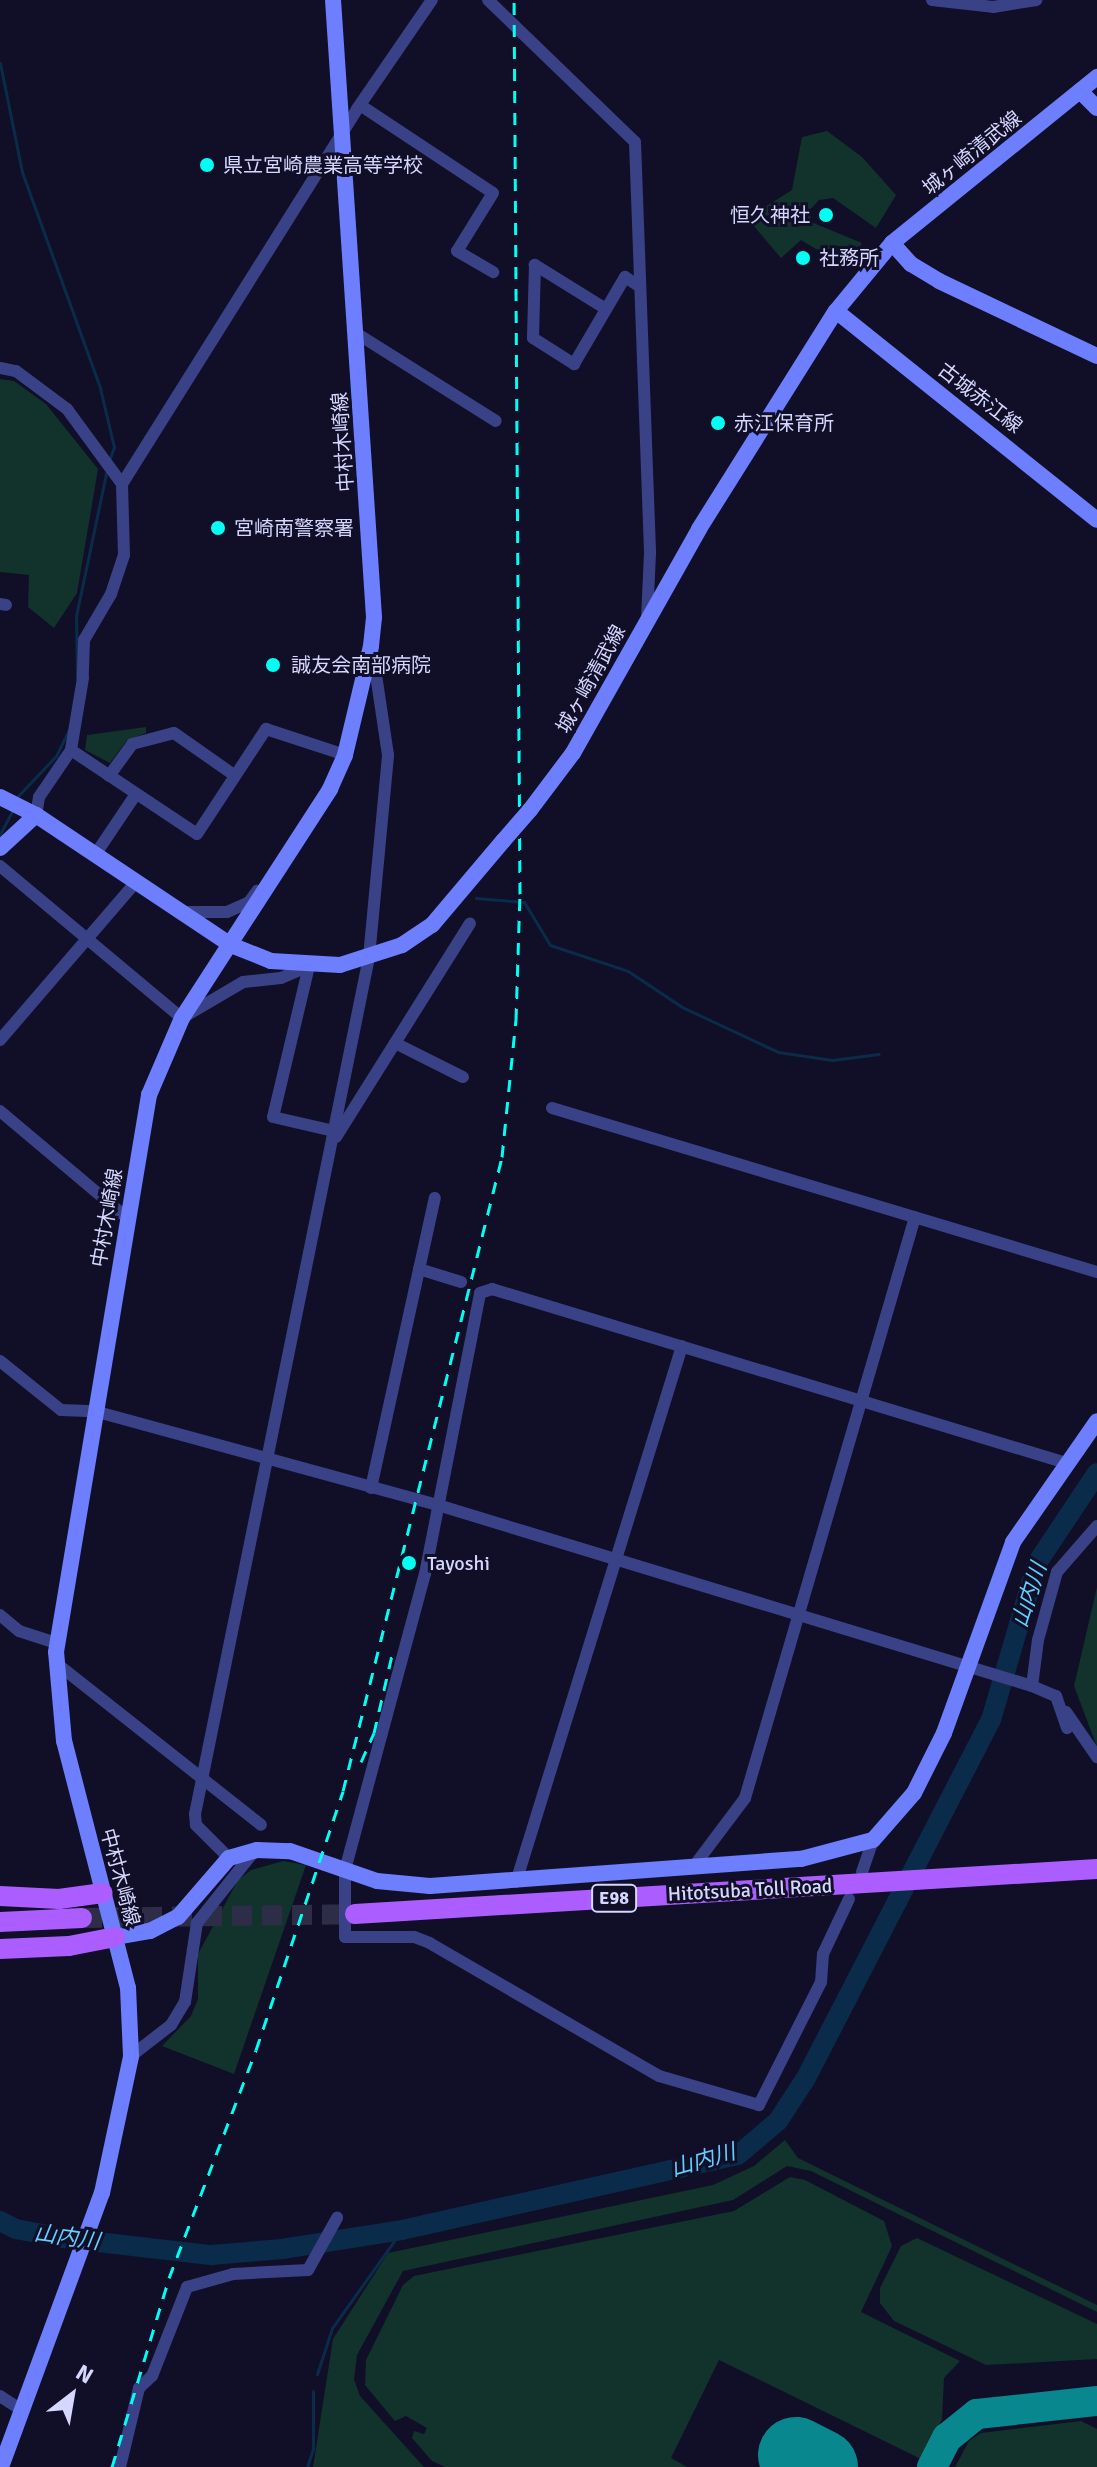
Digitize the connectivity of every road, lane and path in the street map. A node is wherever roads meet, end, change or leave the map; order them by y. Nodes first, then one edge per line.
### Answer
1 (333, 0) edge
2 (432, 0) edge
3 (488, 0) edge
4 (932, 0) edge
5 (1036, 0) edge
6 (993, 3) edge
7 (1097, 77) edge
8 (1080, 91) junction
9 (360, 105) junction
10 (1097, 108) edge
11 (342, 133) junction
12 (892, 243) junction
13 (493, 272) dead end
14 (639, 286) junction
15 (606, 309) junction
16 (836, 311) junction
17 (356, 333) junction
18 (1097, 356) edge
19 (0, 368) edge
20 (496, 421) dead end
21 (122, 484) junction
22 (1097, 520) edge
23 (647, 619) junction
24 (371, 646) junction
25 (71, 750) junction
26 (345, 755) junction
27 (234, 775) junction
28 (109, 776) junction
29 (136, 794) junction
30 (17, 806) edge
31 (0, 848) edge
32 (95, 855) junction
33 (0, 866) edge
34 (281, 867) junction
35 (135, 883) junction
36 (173, 909) junction
37 (470, 923) dead end
38 (86, 940) junction
39 (231, 945) junction
40 (369, 957) junction
41 (309, 966) junction
42 (182, 1018) junction
43 (0, 1040) edge
44 (395, 1043) junction
45 (463, 1077) dead end
46 (552, 1108) dead end
47 (0, 1111) edge
48 (333, 1137) junction
49 (435, 1198) dead end
50 (126, 1217) junction
51 (915, 1217) junction
52 (419, 1269) junction
53 (1097, 1272) edge
54 (461, 1282) dead end
55 (682, 1346) junction
56 (0, 1361) edge
57 (863, 1400) junction
58 (94, 1411) junction
59 (1097, 1421) edge
60 (267, 1459) junction
61 (1066, 1463) junction
62 (371, 1488) junction
63 (441, 1506) junction
64 (1097, 1526) edge
65 (615, 1562) junction
66 (0, 1615) edge
67 (798, 1617) junction
68 (56, 1643) junction
69 (56, 1663) junction
70 (977, 1672) junction
71 (1028, 1685) junction
72 (1056, 1696) junction
73 (1067, 1728) dead end
74 (1097, 1757) edge
75 (203, 1775) junction
76 (261, 1825) dead end
77 (873, 1840) junction
78 (257, 1850) junction
79 (229, 1858) junction
80 (694, 1866) junction
81 (1097, 1869) edge
82 (345, 1870) junction
83 (867, 1878) junction
84 (516, 1882) junction
85 (103, 1893) junction
86 (0, 1896) edge
87 (849, 1899) dead end
88 (0, 1914) edge
89 (355, 1914) tunnel mouth
90 (0, 1922) edge
91 (115, 1937) junction
92 (0, 1949) edge
93 (131, 2056) junction
94 (337, 2218) dead end
95 (0, 2396) edge
96 (23, 2411) junction
97 (1, 2467) edge
98 (120, 2467) edge

1 - 11 main road, 中村木崎線
2 - 9 street
3 - 14 street
4 - 6 street
5 - 6 street
7 - 8 main road, 城ヶ崎清武線
8 - 10 main road
8 - 12 main road, 城ヶ崎清武線
9 - 11 street
9 - 13 street
11 - 17 main road, 中村木崎線
11 - 21 street
12 - 16 main road, 城ヶ崎清武線
12 - 18 main road
14 - 15 street
14 - 23 street
15 - 15 street
16 - 22 main road, 古城赤江線
16 - 23 main road, 城ヶ崎清武線
17 - 20 street
17 - 24 main road, 中村木崎線
19 - 21 street
21 - 25 street
23 - 40 main road, 城ヶ崎清武線, bridge
24 - 26 main road, 中村木崎線
24 - 40 street
25 - 28 street
25 - 30 street
26 - 27 street
26 - 34 main road, 中村木崎線
27 - 28 street
27 - 29 street
28 - 29 street
29 - 32 street
30 - 31 main road
30 - 32 main road, 城ヶ崎清武線
32 - 35 main road, 城ヶ崎清武線
33 - 38 street
34 - 36 street
34 - 39 main road, 中村木崎線
35 - 36 main road, 城ヶ崎清武線
35 - 38 street
36 - 39 main road, 城ヶ崎清武線
37 - 44 street
38 - 42 street
38 - 43 street
39 - 41 main road, 城ヶ崎清武線
39 - 42 main road, 中村木崎線
40 - 41 main road, 城ヶ崎清武線
40 - 48 street
41 - 42 street
41 - 48 street
42 - 50 main road, 中村木崎線
44 - 45 street
44 - 48 street
46 - 51 street
47 - 50 street
48 - 60 street
49 - 52 street
50 - 58 main road, 中村木崎線
51 - 53 street
51 - 57 street
52 - 54 street
52 - 62 street
55 - 57 street
55 - 63 street
55 - 65 street
56 - 58 street
57 - 61 street
57 - 67 street
58 - 60 street
58 - 68 main road, 中村木崎線
59 - 61 main road
60 - 62 street
60 - 75 street
61 - 70 main road
62 - 63 street
63 - 65 street
63 - 82 street
64 - 71 street
65 - 67 street
65 - 84 street
66 - 68 street
67 - 70 street
67 - 80 street
68 - 69 main road, 中村木崎線
69 - 75 street
69 - 85 main road, 中村木崎線
70 - 71 street
70 - 77 main road
71 - 72 street
72 - 73 street
72 - 74 street
75 - 76 street
75 - 79 street
77 - 80 main road
77 - 83 street
78 - 79 main road
78 - 82 main road
78 - 93 street
79 - 91 main road
80 - 84 main road
81 - 83 main road, Hitotsuba Toll Road / E98
82 - 84 main road
82 - 87 street
83 - 89 main road, Hitotsuba Toll Road / E98
85 - 86 main road
85 - 91 main road, 中村木崎線
88 - 90 main road
91 - 92 main road
91 - 93 main road, 中村木崎線
93 - 96 main road, 中村木崎線
94 - 98 street
95 - 96 street
96 - 97 main road, 中村木崎線

